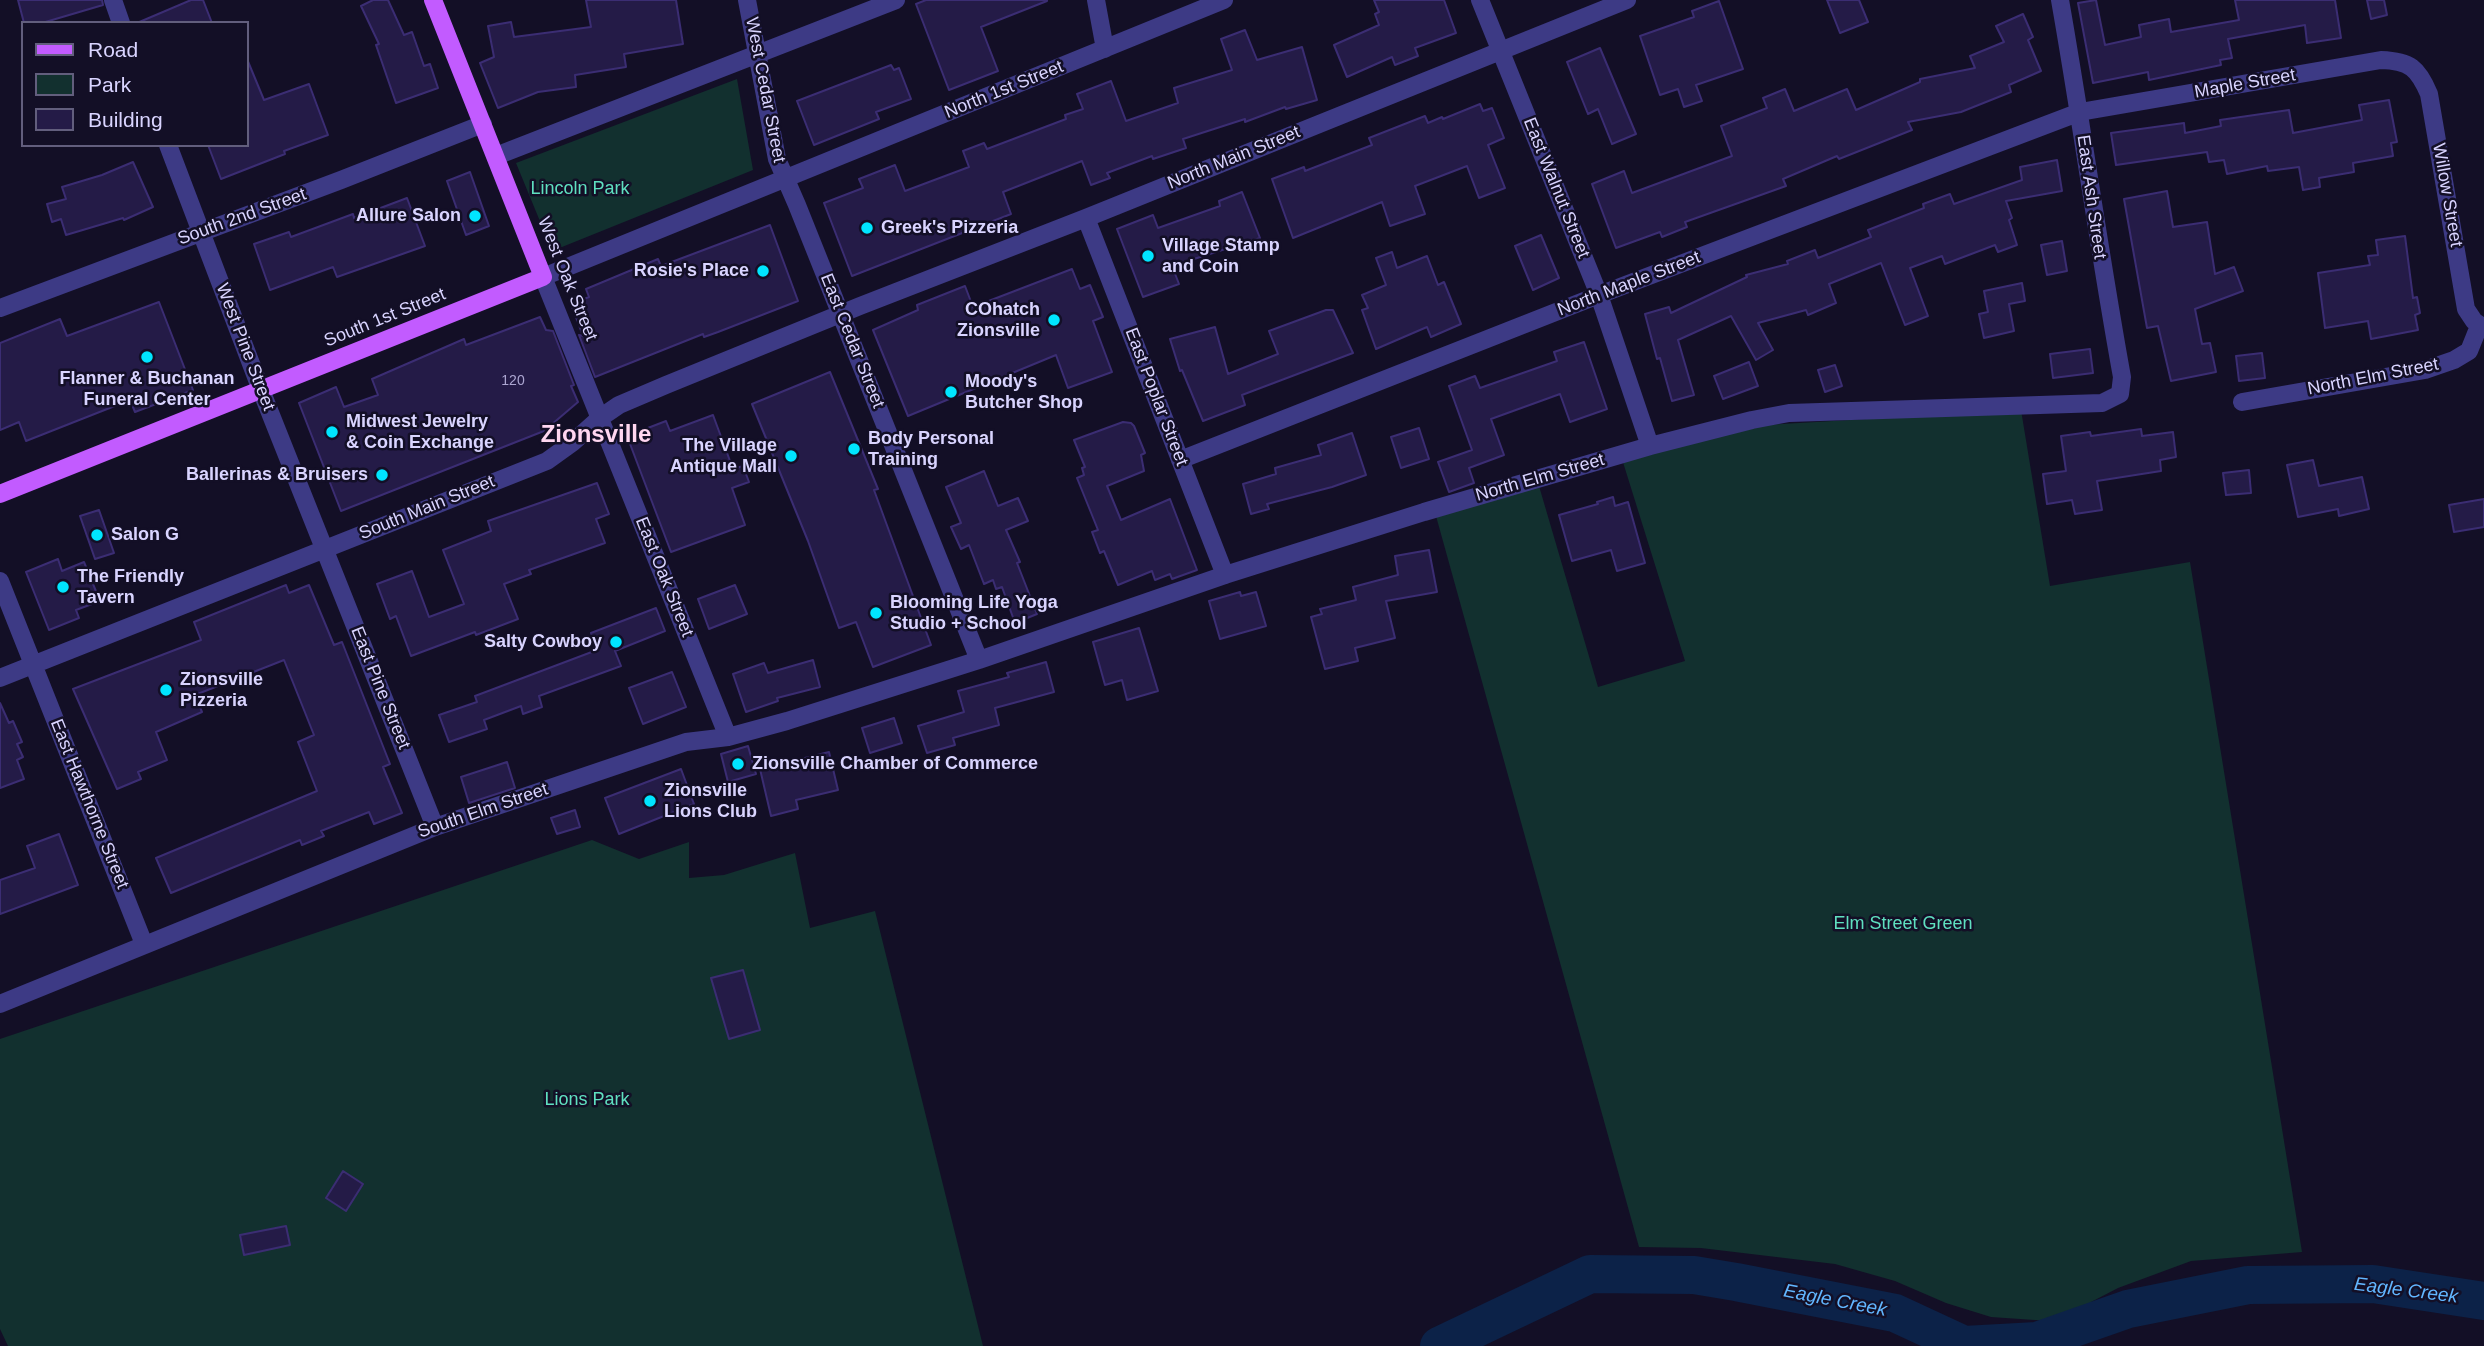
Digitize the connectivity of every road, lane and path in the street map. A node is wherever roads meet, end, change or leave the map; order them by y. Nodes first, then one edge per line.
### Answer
1 (113, 0) edge
2 (433, 0) edge
3 (747, 0) edge
4 (896, 0) edge
5 (1096, 0) edge
6 (1224, 0) edge
7 (1480, 0) edge
8 (1627, 0) edge
9 (2060, 0) edge
10 (120, 21) edge
11 (1105, 49) junction
12 (1501, 50) junction
13 (757, 55) junction
14 (2410, 65) joint
15 (2080, 112) junction
16 (483, 124) junction
17 (169, 147) edge
18 (496, 156) junction
19 (785, 179) junction
20 (1086, 218) junction
21 (201, 232) junction
22 (543, 277) junction
23 (1600, 295) junction
24 (0, 308) edge
25 (840, 314) junction
26 (2482, 327) edge
27 (261, 390) junction
28 (2120, 394) joint
29 (2242, 402) dead end
30 (600, 418) junction
31 (1650, 446) junction
32 (1180, 460) junction
33 (0, 494) edge
34 (326, 549) junction
35 (1225, 575) junction
36 (0, 580) edge
37 (979, 660) junction
38 (33, 665) junction
39 (0, 678) edge
40 (728, 737) junction
41 (435, 827) junction
42 (144, 944) junction
43 (0, 1004) edge

1 - 10 street
2 - 16 main road, West Oak Street
3 - 13 street, West Cedar Street
4 - 13 street
5 - 11 street
6 - 11 street, North 1st Street
7 - 12 street, East Walnut Street
8 - 12 street, North Main Street
9 - 15 street, East Ash Street
11 - 19 street, North 1st Street
12 - 20 street, North Main Street
12 - 23 street, East Walnut Street
13 - 18 street
13 - 19 street, West Cedar Street
14 - 15 street, Maple Street
14 - 26 street, Willow Street
15 - 23 street, North Maple Street
15 - 28 street, East Ash Street
16 - 18 main road, West Oak Street
16 - 21 street, South 2nd Street
17 - 21 street, West Pine Street
18 - 22 main road, West Oak Street
19 - 22 street, South 1st Street
19 - 25 street, East Cedar Street
20 - 25 street, North Main Street
20 - 32 street, East Poplar Street
21 - 24 street, South 2nd Street
21 - 27 street, West Pine Street
22 - 27 main road, South 1st Street
22 - 30 street, West Oak Street
23 - 31 street, East Walnut Street
23 - 32 street, North Maple Street
25 - 30 street, South Main Street
25 - 37 street, East Cedar Street
26 - 29 street, North Elm Street
27 - 33 main road, South 1st Street
27 - 34 street, West Pine Street
28 - 31 street, North Elm Street
30 - 34 street, South Main Street
30 - 40 street, East Oak Street
31 - 35 street, North Elm Street
32 - 35 street, East Poplar Street
34 - 38 street, South Main Street
34 - 41 street, East Pine Street
35 - 37 street, North Elm Street
36 - 38 street, East Hawthorne Street
37 - 40 street, South Elm Street
38 - 39 street, South Main Street
38 - 42 street, East Hawthorne Street
40 - 41 street, South Elm Street
41 - 42 street, South Elm Street
42 - 43 street, South Elm Street

